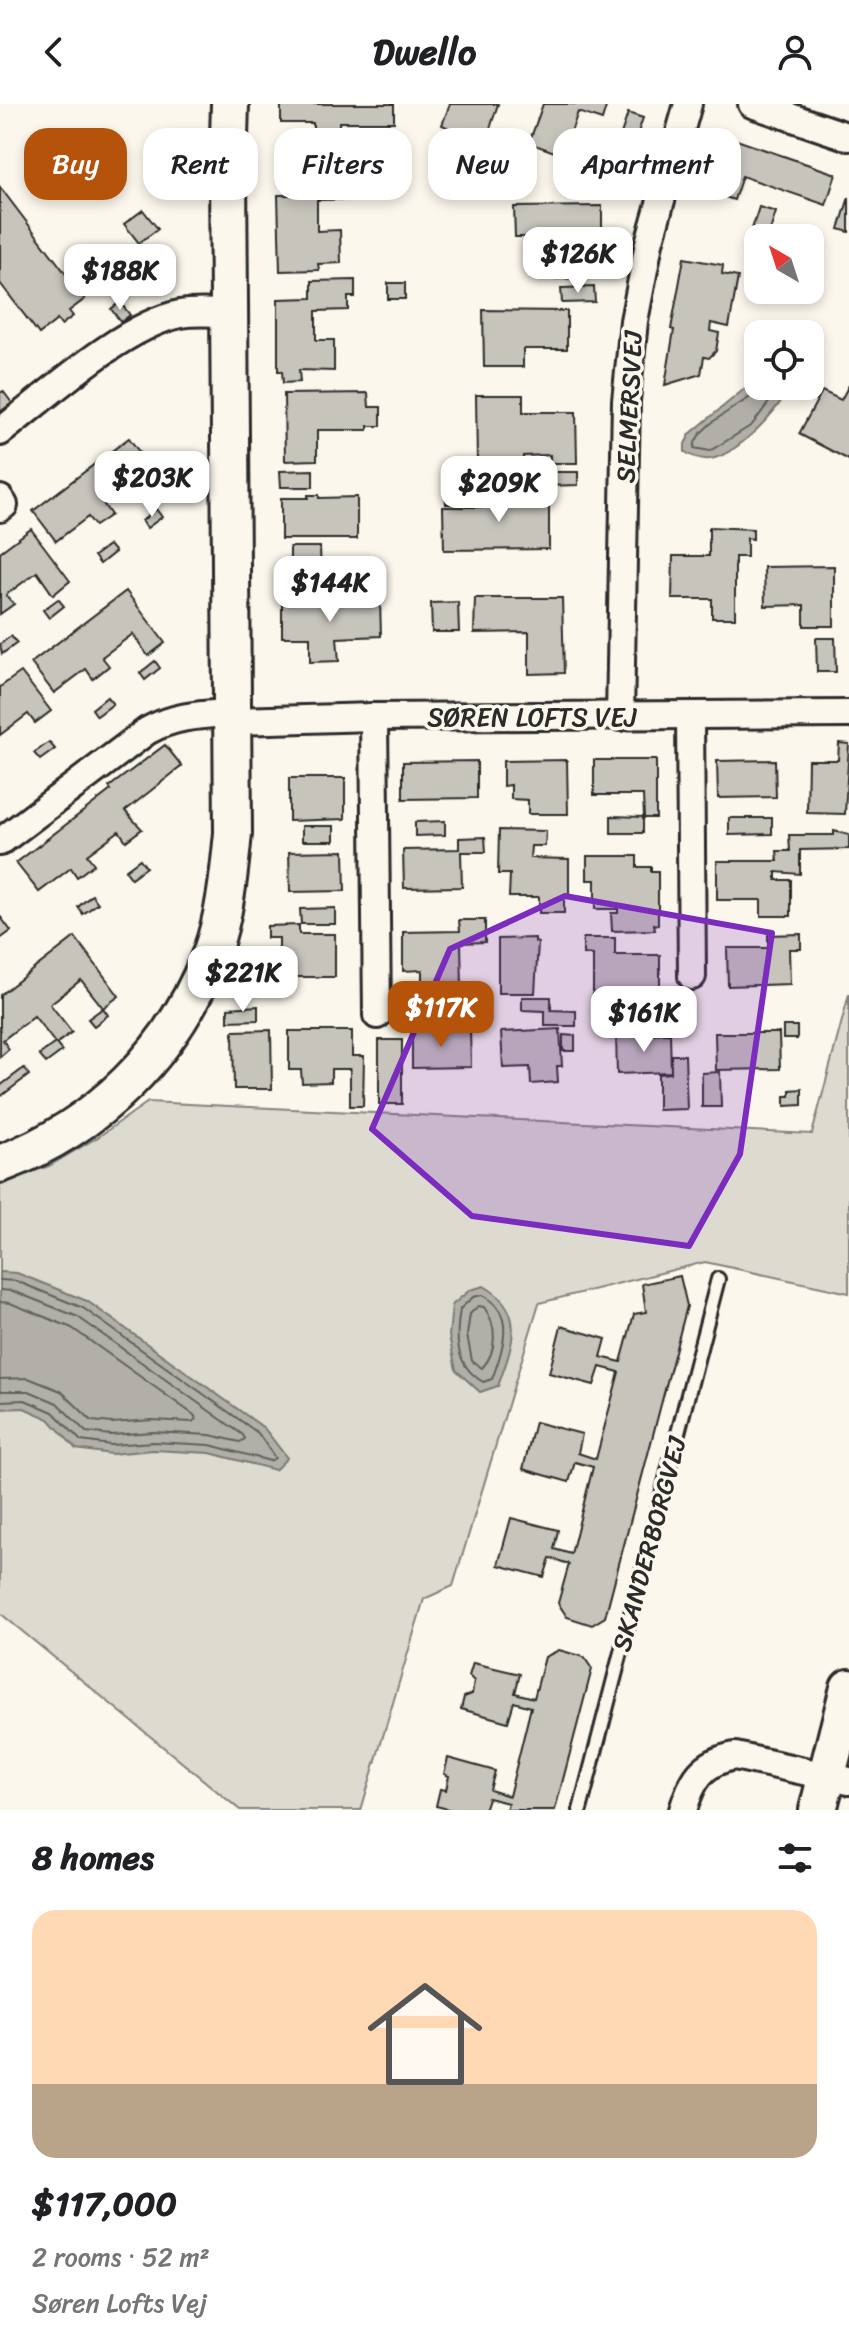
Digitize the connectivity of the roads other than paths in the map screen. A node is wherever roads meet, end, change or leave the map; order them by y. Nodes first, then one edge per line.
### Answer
1 (230, 104) edge
2 (688, 104) edge
3 (752, 104) edge
4 (849, 137) edge
5 (229, 313) junction
6 (0, 432) edge
7 (0, 499) edge
8 (0, 508) edge
9 (849, 714) edge
10 (690, 715) junction
11 (232, 717) junction
12 (374, 717) junction
13 (620, 717) junction
14 (0, 842) edge
15 (692, 976) dead end
16 (377, 1015) dead end
17 (0, 1164) edge
18 (718, 1279) dead end
19 (849, 1688) edge
20 (831, 1789) edge
21 (580, 1810) edge
22 (683, 1810) edge

1 - 5 street
2 - 13 street, SELMERSVEJ
3 - 4 street
5 - 6 street
5 - 11 street
7 - 8 street
9 - 10 street, SØREN LOFTS VEJ
10 - 13 street, SØREN LOFTS VEJ
10 - 15 street
11 - 12 street, SØREN LOFTS VEJ
11 - 14 street, SØREN LOFTS VEJ
11 - 17 street
12 - 13 street, SØREN LOFTS VEJ
12 - 16 street
18 - 21 lane, SKANDERBORGVEJ
19 - 20 street
20 - 22 street

